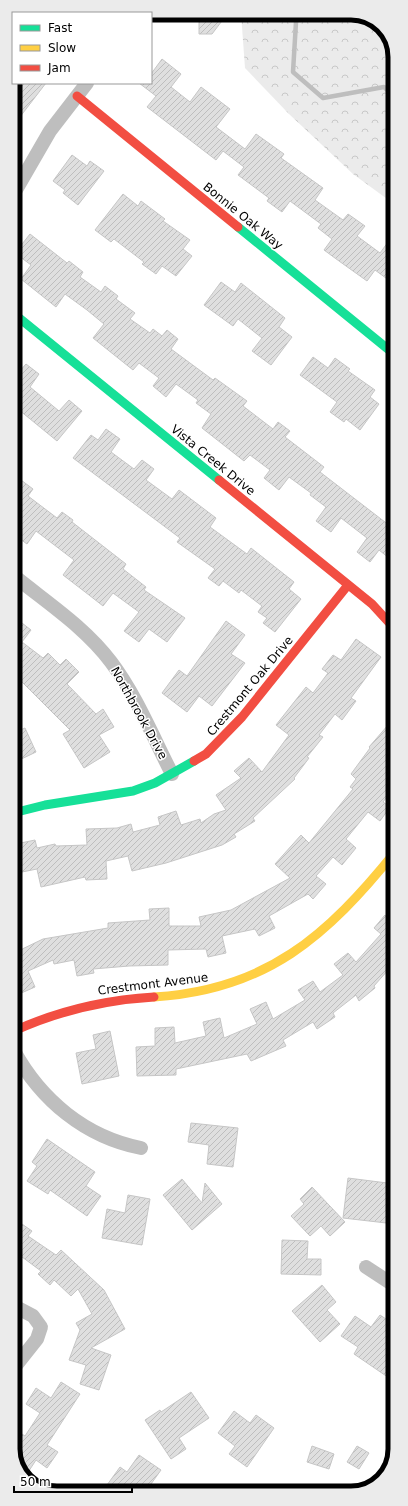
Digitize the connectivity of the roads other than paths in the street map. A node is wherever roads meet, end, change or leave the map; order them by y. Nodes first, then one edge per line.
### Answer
1 (86, 84) edge
2 (77, 96) junction
3 (20, 183) edge
4 (20, 319) edge
5 (388, 349) edge
6 (20, 581) edge
7 (348, 585) junction
8 (388, 621) edge
9 (172, 774) junction
10 (20, 811) edge
11 (388, 861) edge
12 (20, 1028) edge
13 (20, 1060) edge
14 (141, 1148) dead end
15 (366, 1267) dead end
16 (388, 1281) edge
17 (20, 1309) edge
18 (20, 1360) edge

1 - 2 street
2 - 3 street
2 - 5 street, Bonnie Oak Way
4 - 7 street, Vista Creek Drive
6 - 9 street, Northbrook Drive
7 - 8 street, Vista Creek Drive
7 - 9 street, Crestmont Oak Drive
9 - 10 street, Crestmont Oak Drive
11 - 12 street, Crestmont Avenue
13 - 14 street
15 - 16 street
17 - 18 street

